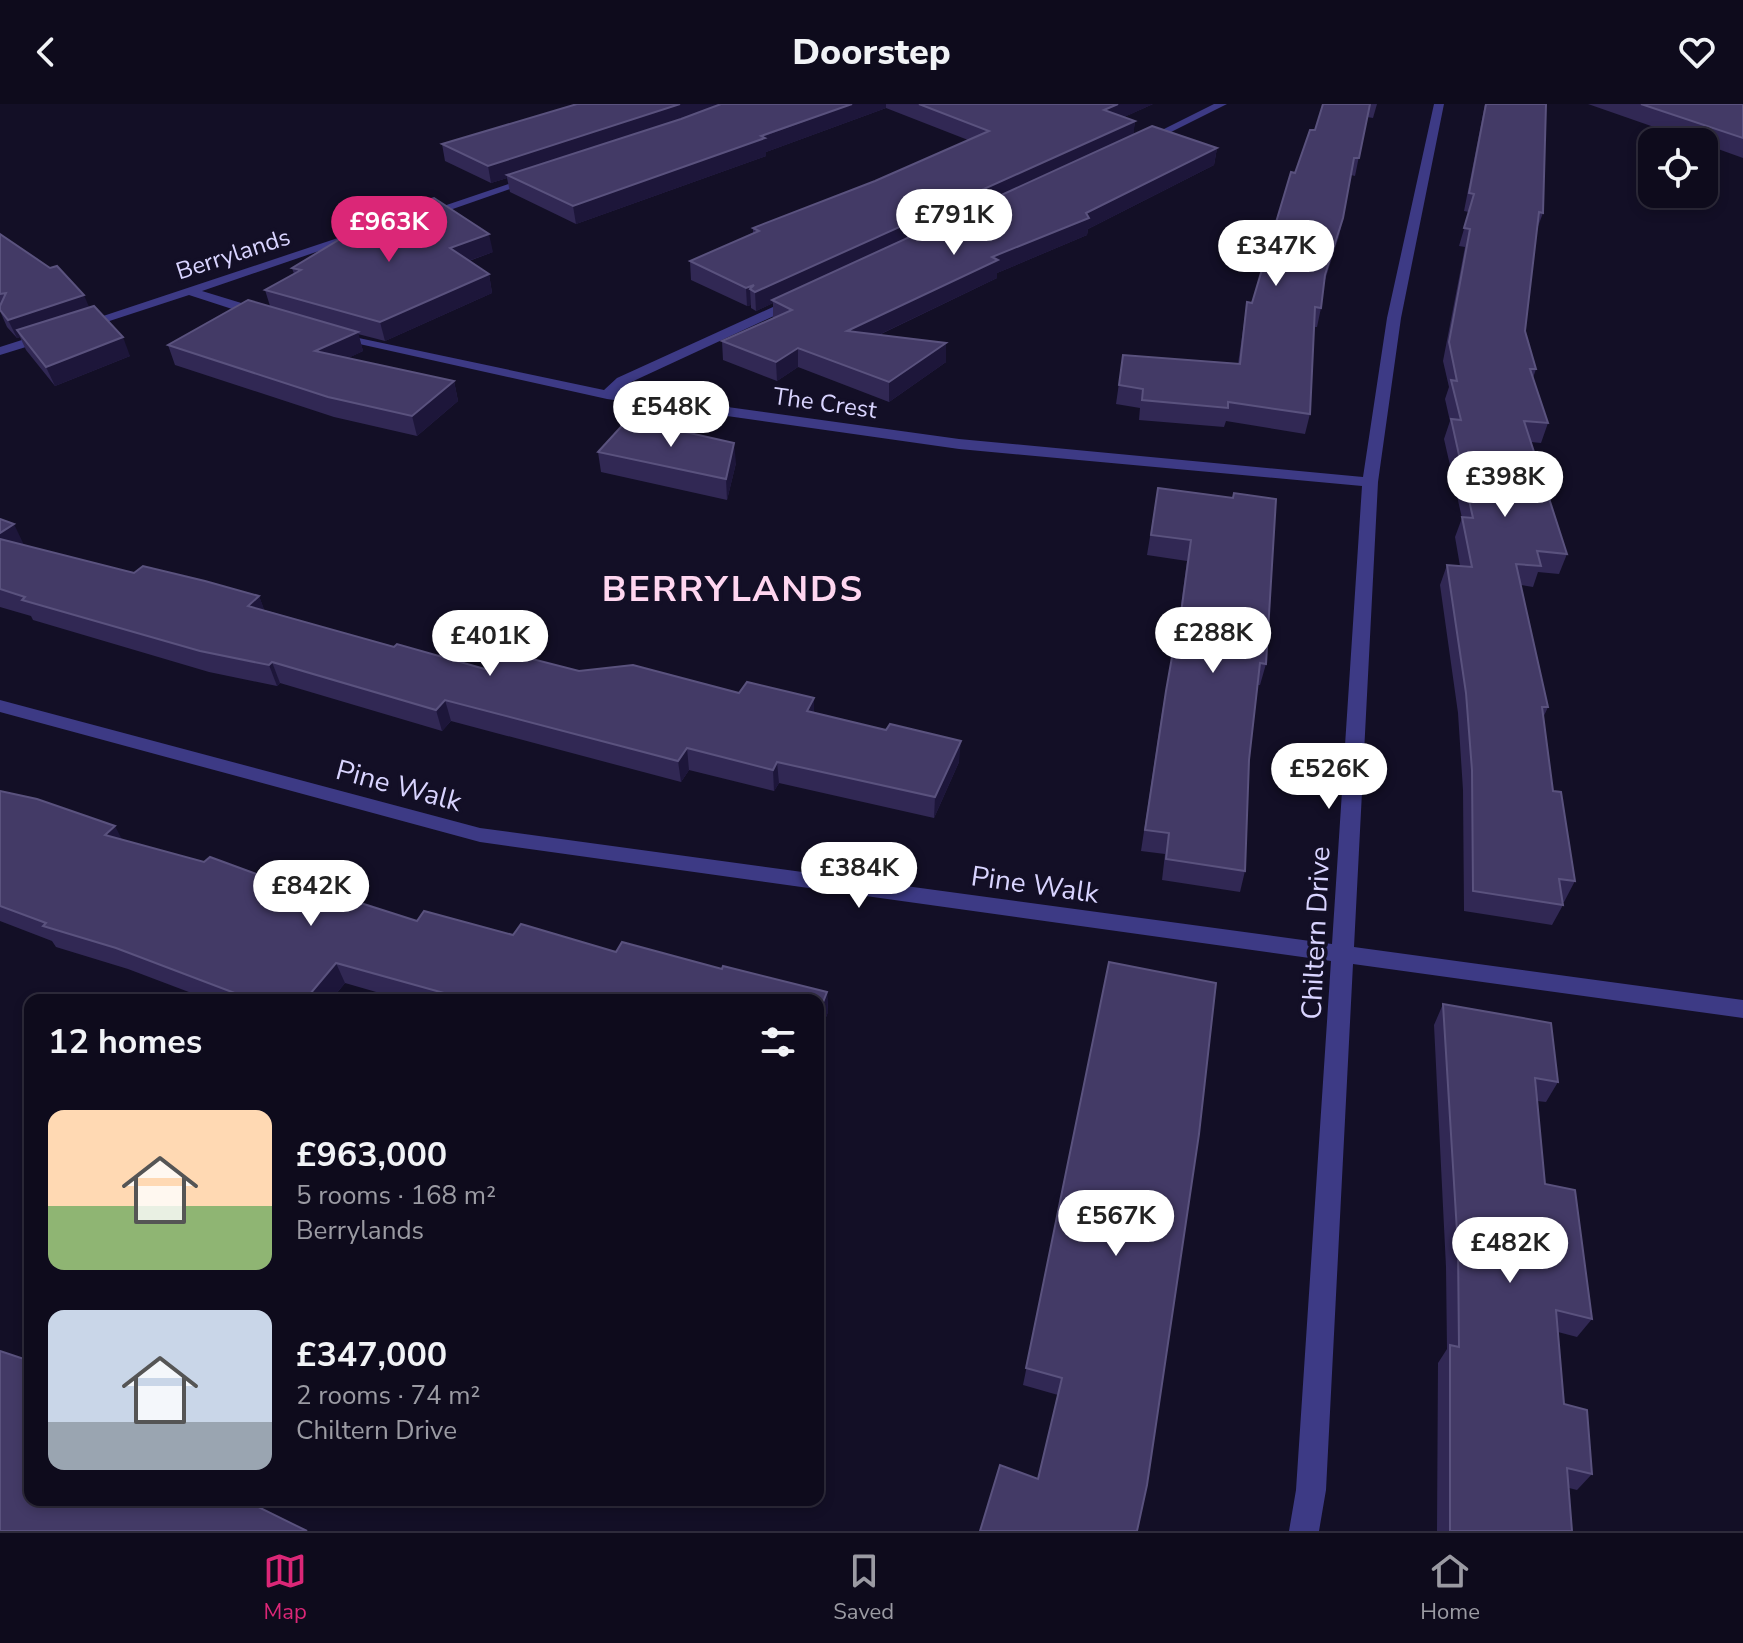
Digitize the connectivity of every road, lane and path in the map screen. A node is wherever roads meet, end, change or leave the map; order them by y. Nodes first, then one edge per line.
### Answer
1 (1222, 104) edge
2 (1439, 104) edge
3 (1125, 150) edge
4 (545, 175) edge
5 (412, 219) edge
6 (367, 233) edge
7 (190, 291) junction
8 (809, 295) edge
9 (281, 320) edge
10 (73, 328) edge
11 (58, 332) edge
12 (324, 334) edge
13 (0, 351) edge
14 (607, 395) junction
15 (1370, 482) junction
16 (0, 706) edge
17 (1342, 955) junction
18 (1743, 1009) edge
19 (1304, 1531) edge

1 - 3 street
2 - 15 street, Chiltern Drive
4 - 5 street
6 - 7 street, Berrylands
7 - 9 street
7 - 10 street, Berrylands
8 - 14 street
11 - 13 street
12 - 14 street, The Crest
14 - 15 street, The Crest
15 - 17 street, Chiltern Drive
16 - 17 street, Pine Walk
17 - 18 street, Pine Walk
17 - 19 street, Chiltern Drive

